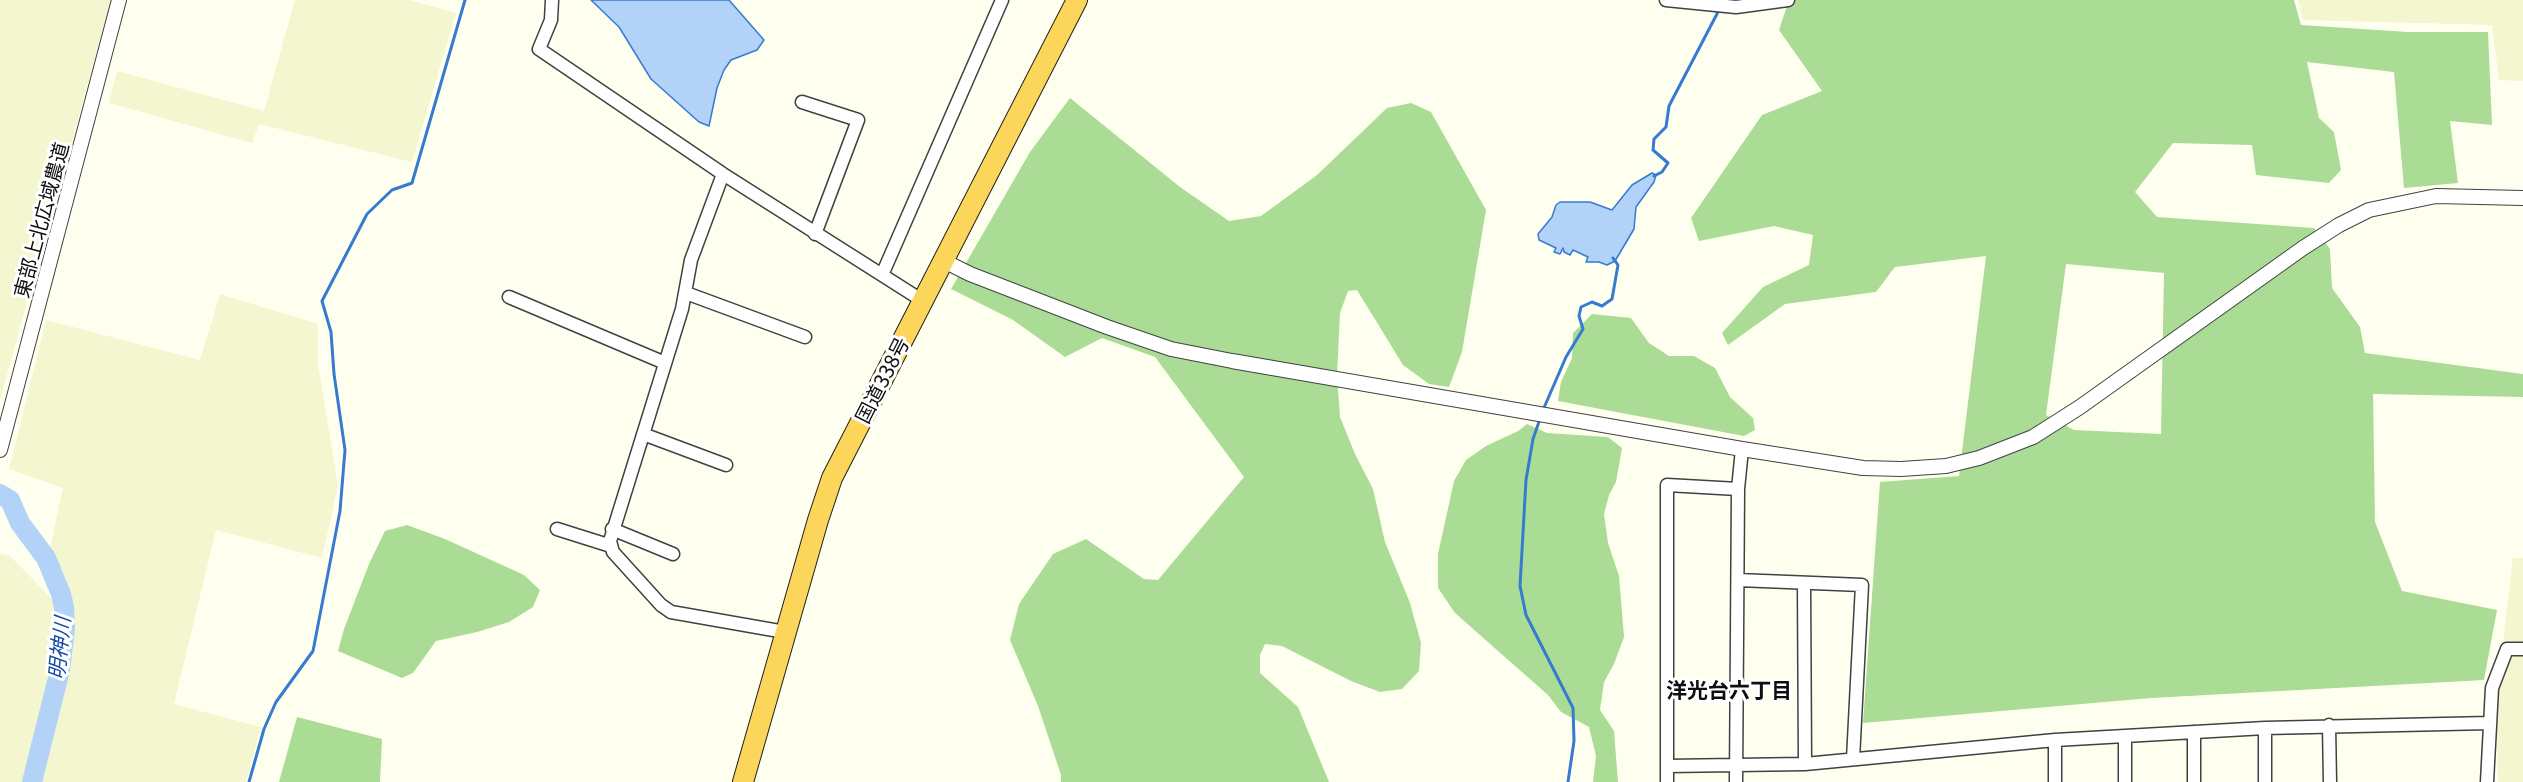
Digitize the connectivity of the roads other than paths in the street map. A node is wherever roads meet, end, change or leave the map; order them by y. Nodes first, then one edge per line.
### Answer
1 (119, 0) edge
2 (552, 0) edge
3 (1002, 0) edge
4 (1666, 0) edge
5 (1788, 0) edge
6 (1071, 2) edge
7 (802, 102) dead end
8 (723, 174) junction
9 (2523, 198) edge
10 (815, 234) junction
11 (944, 261) junction
12 (882, 275) junction
13 (686, 293) junction
14 (509, 297) dead end
15 (923, 301) junction
16 (805, 337) dead end
17 (665, 363) junction
18 (643, 434) junction
19 (1742, 449) junction
20 (0, 450) edge
21 (726, 465) dead end
22 (1738, 489) junction
23 (557, 529) dead end
24 (612, 529) junction
25 (611, 546) junction
26 (674, 554) dead end
27 (1738, 580) junction
28 (1804, 583) junction
29 (785, 632) junction
30 (2523, 649) edge
31 (2489, 723) junction
32 (2330, 725) junction
33 (2265, 728) junction
34 (2194, 732) junction
35 (2125, 736) junction
36 (2055, 740) junction
37 (1853, 759) junction
38 (1805, 764) junction
39 (1736, 765) junction
40 (1667, 766) junction
41 (743, 782) edge
42 (1667, 782) edge
43 (1736, 782) edge
44 (2055, 782) edge
45 (2125, 782) edge
46 (2194, 782) edge
47 (2265, 782) edge
48 (2330, 782) edge
49 (2487, 782) edge

1 - 20 street, 東部上北広域農道
2 - 8 street
3 - 12 street
4 - 5 street
6 - 11 highway, 国道338号
7 - 10 street
8 - 10 street
8 - 13 street
9 - 19 street
10 - 12 street
11 - 15 highway, 国道338号
11 - 19 street
12 - 15 street
13 - 16 street
13 - 17 street
14 - 17 street
15 - 29 highway, 国道338号
17 - 18 street
18 - 21 street
18 - 24 street
19 - 22 street
22 - 27 street
22 - 40 street
23 - 25 street
24 - 25 street
24 - 26 street
25 - 29 street
27 - 28 street
27 - 39 street
28 - 37 street
28 - 38 street
29 - 41 highway, 国道338号
30 - 31 street
31 - 32 street
31 - 49 street
32 - 33 street
32 - 48 street
33 - 34 street
33 - 47 street
34 - 35 street
34 - 46 street
35 - 36 street
35 - 45 street
36 - 37 street
36 - 44 street
37 - 38 street
38 - 39 street
39 - 40 street
39 - 43 street
40 - 42 street

